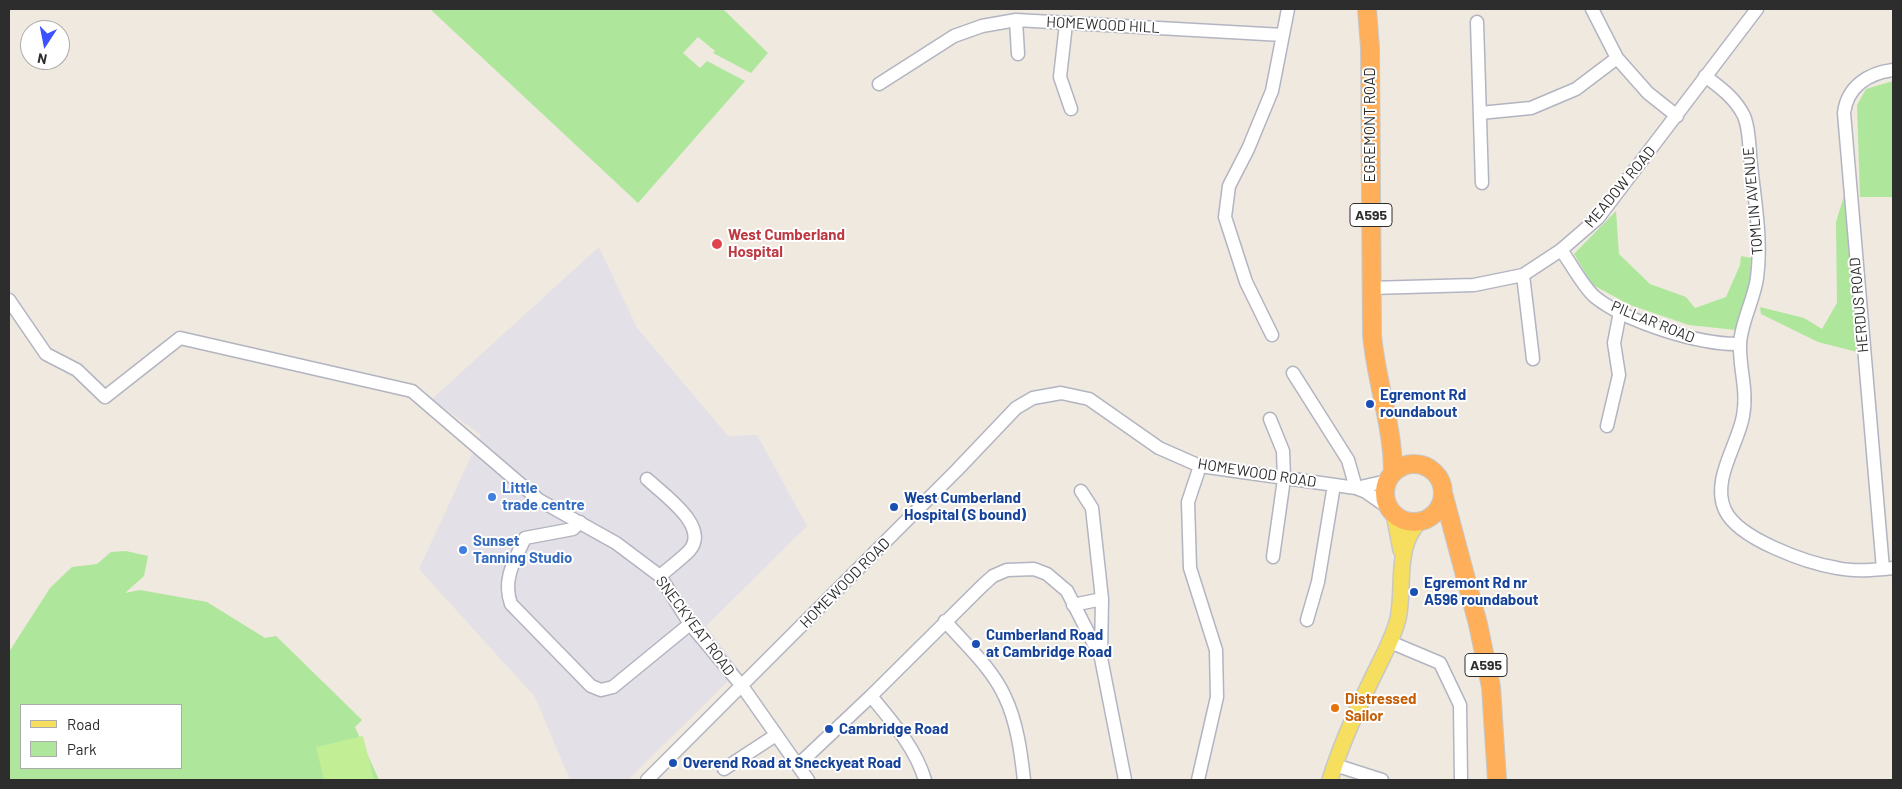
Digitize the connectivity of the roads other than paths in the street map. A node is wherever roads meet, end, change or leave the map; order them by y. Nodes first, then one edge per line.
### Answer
1 (1288, 9) edge
2 (1367, 9) edge
3 (1592, 9) edge
4 (1751, 11) edge
5 (1016, 20) junction
6 (1477, 22) dead end
7 (1066, 24) junction
8 (1283, 34) junction
9 (1018, 54) dead end
10 (1617, 58) junction
11 (1893, 70) edge
12 (1705, 76) junction
13 (880, 84) dead end
14 (1070, 109) dead end
15 (1480, 113) junction
16 (1677, 116) junction
17 (1482, 183) dead end
18 (1561, 250) junction
19 (1523, 275) junction
20 (1371, 288) junction
21 (9, 300) edge
22 (1620, 312) junction
23 (1272, 335) dead end
24 (1740, 344) junction
25 (1533, 359) dead end
26 (1294, 373) dead end
27 (1270, 419) dead end
28 (1387, 419) junction
29 (1607, 426) dead end
30 (1421, 465) junction
31 (1200, 466) junction
32 (1390, 476) junction
33 (1284, 479) junction
34 (647, 480) dead end
35 (1334, 485) junction
36 (1356, 488) junction
37 (1081, 491) dead end
38 (1443, 493) junction
39 (1391, 511) junction
40 (1424, 519) junction
41 (580, 522) junction
42 (1458, 552) junction
43 (1273, 557) dead end
44 (1403, 557) junction
45 (1888, 569) edge
46 (660, 576) junction
47 (1102, 599) junction
48 (1073, 605) junction
49 (1307, 620) dead end
50 (945, 621) junction
51 (690, 624) junction
52 (1390, 642) junction
53 (1101, 658) junction
54 (742, 686) junction
55 (871, 696) junction
56 (776, 735) junction
57 (798, 765) junction
58 (1335, 765) junction
59 (724, 769) dead end
60 (647, 780) edge
61 (808, 780) edge
62 (926, 780) edge
63 (1024, 780) edge
64 (1125, 780) edge
65 (1198, 780) edge
66 (1330, 780) edge
67 (1382, 780) edge
68 (1461, 780) edge
69 (1497, 780) edge

1 - 8 street
2 - 20 highway, EGREMONT ROAD / A595
3 - 10 street
4 - 12 street, MEADOW ROAD
5 - 7 street, HOMEWOOD HILL
5 - 9 street
5 - 13 street, HOMEWOOD HILL
6 - 15 street
7 - 8 street, HOMEWOOD HILL
7 - 14 street
8 - 23 street
10 - 15 street
10 - 16 street
11 - 45 street, HERDUS ROAD
12 - 16 street, MEADOW ROAD
12 - 24 street, TOMLIN AVENUE
15 - 17 street
16 - 18 street, MEADOW ROAD
18 - 19 street, MEADOW ROAD
18 - 22 street, PILLAR ROAD
19 - 20 street, MEADOW ROAD
19 - 25 street
20 - 28 highway, EGREMONT ROAD / A595
21 - 41 street, SNECKYEAT ROAD
22 - 24 street, PILLAR ROAD
22 - 29 street
24 - 45 street, TOMLIN AVENUE
26 - 36 street
27 - 33 street
28 - 30 highway, A595
28 - 32 highway, A595
30 - 32 highway
30 - 38 highway, A595
31 - 33 street, HOMEWOOD ROAD
31 - 54 street, HOMEWOOD ROAD
31 - 65 street
32 - 36 street
32 - 39 highway, A595
33 - 35 street, HOMEWOOD ROAD
33 - 43 street
34 - 46 street
35 - 36 street, HOMEWOOD ROAD
35 - 49 street
36 - 39 street
37 - 47 street
38 - 40 highway
38 - 42 highway, A595
39 - 40 highway
39 - 44 main road
40 - 42 highway, A595
40 - 44 main road
41 - 46 street, SNECKYEAT ROAD
41 - 51 street
42 - 69 highway, A595
44 - 52 main road
46 - 51 street, SNECKYEAT ROAD
47 - 48 street
47 - 53 street
48 - 50 street
48 - 53 street
50 - 55 street
50 - 63 street
51 - 54 street, SNECKYEAT ROAD
52 - 58 main road
52 - 68 street
53 - 64 street
54 - 56 street, SNECKYEAT ROAD
54 - 60 street, HOMEWOOD ROAD
55 - 57 street
55 - 62 street
56 - 57 street, SNECKYEAT ROAD
56 - 59 street
57 - 61 street, SNECKYEAT ROAD
58 - 66 main road
58 - 67 street

